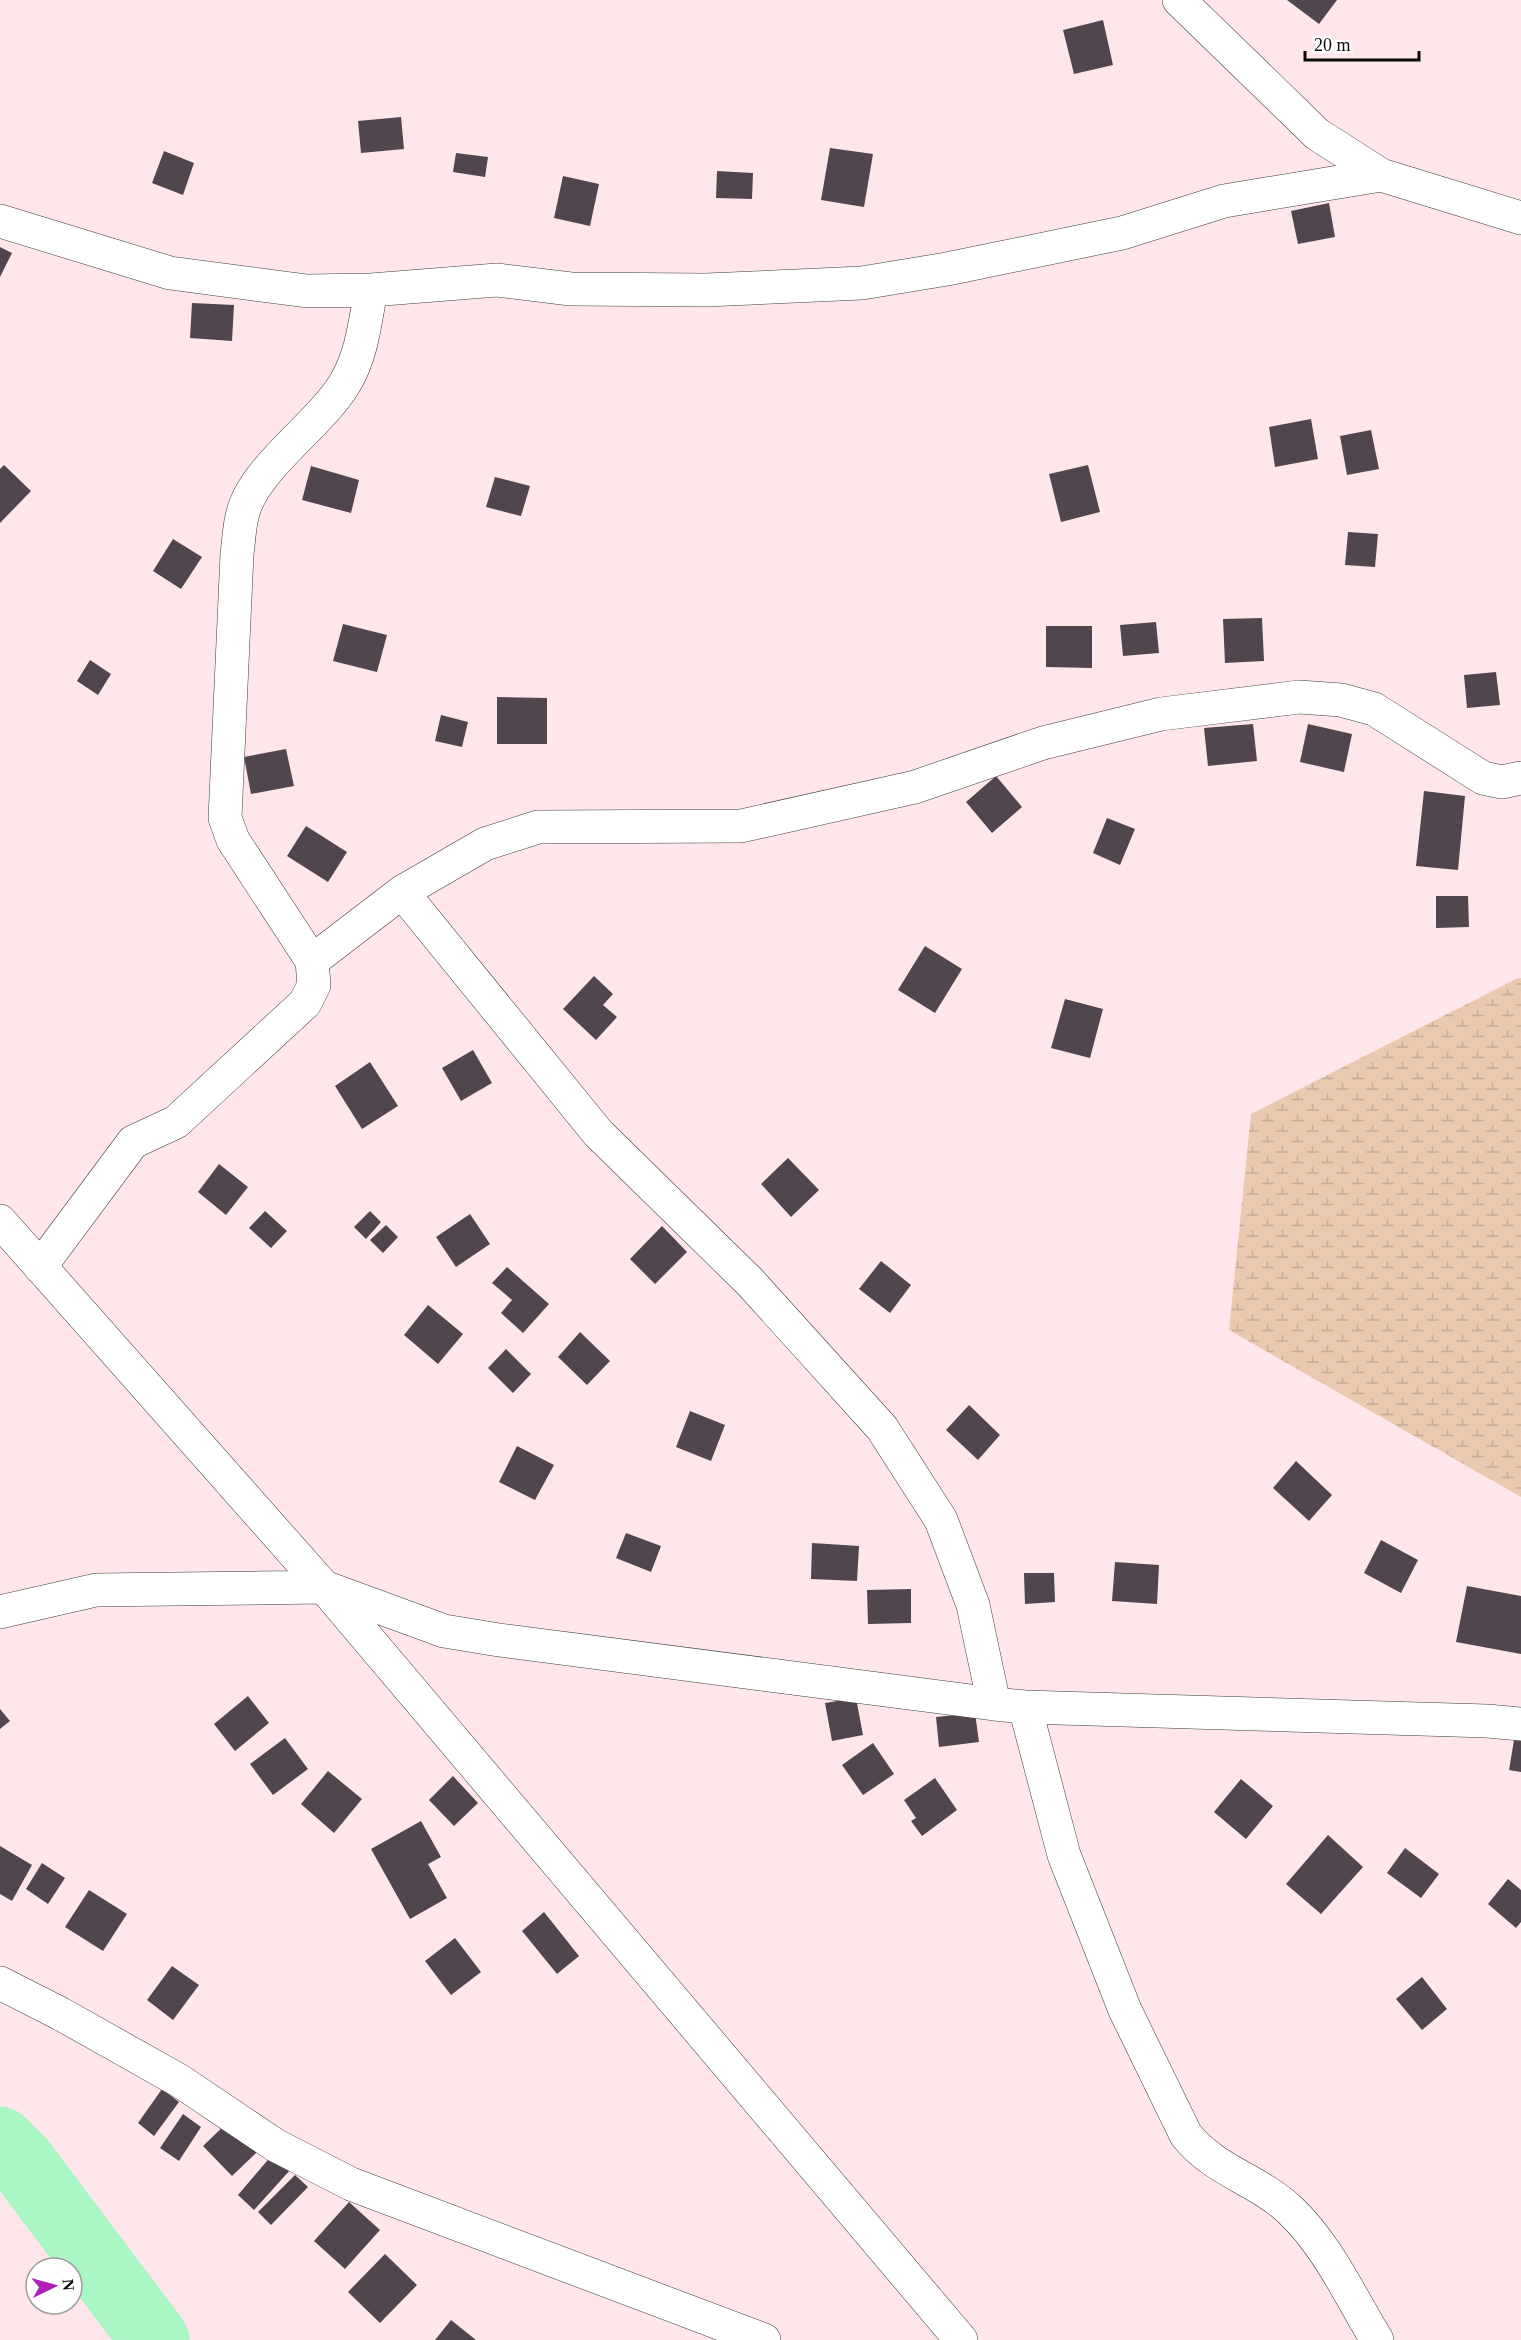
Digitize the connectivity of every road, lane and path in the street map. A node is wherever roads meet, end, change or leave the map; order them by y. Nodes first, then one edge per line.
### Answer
1 (1179, 0) edge
2 (1381, 175) junction
3 (1521, 218) edge
4 (0, 220) edge
5 (371, 290) junction
6 (1521, 778) edge
7 (402, 892) junction
8 (312, 961) junction
9 (0, 1221) edge
10 (40, 1267) junction
11 (324, 1587) junction
12 (0, 1612) edge
13 (1010, 1706) junction
14 (1521, 1724) edge
15 (0, 1983) edge
16 (764, 2340) edge
17 (961, 2340) edge
18 (1377, 2340) edge

1 - 2 street
2 - 3 street
2 - 5 street
4 - 5 street
5 - 8 street
6 - 7 street
7 - 8 street
7 - 13 street
8 - 10 street
9 - 10 street
10 - 11 street
11 - 12 street
11 - 13 street
11 - 17 street
13 - 14 street
13 - 18 street
15 - 16 street

